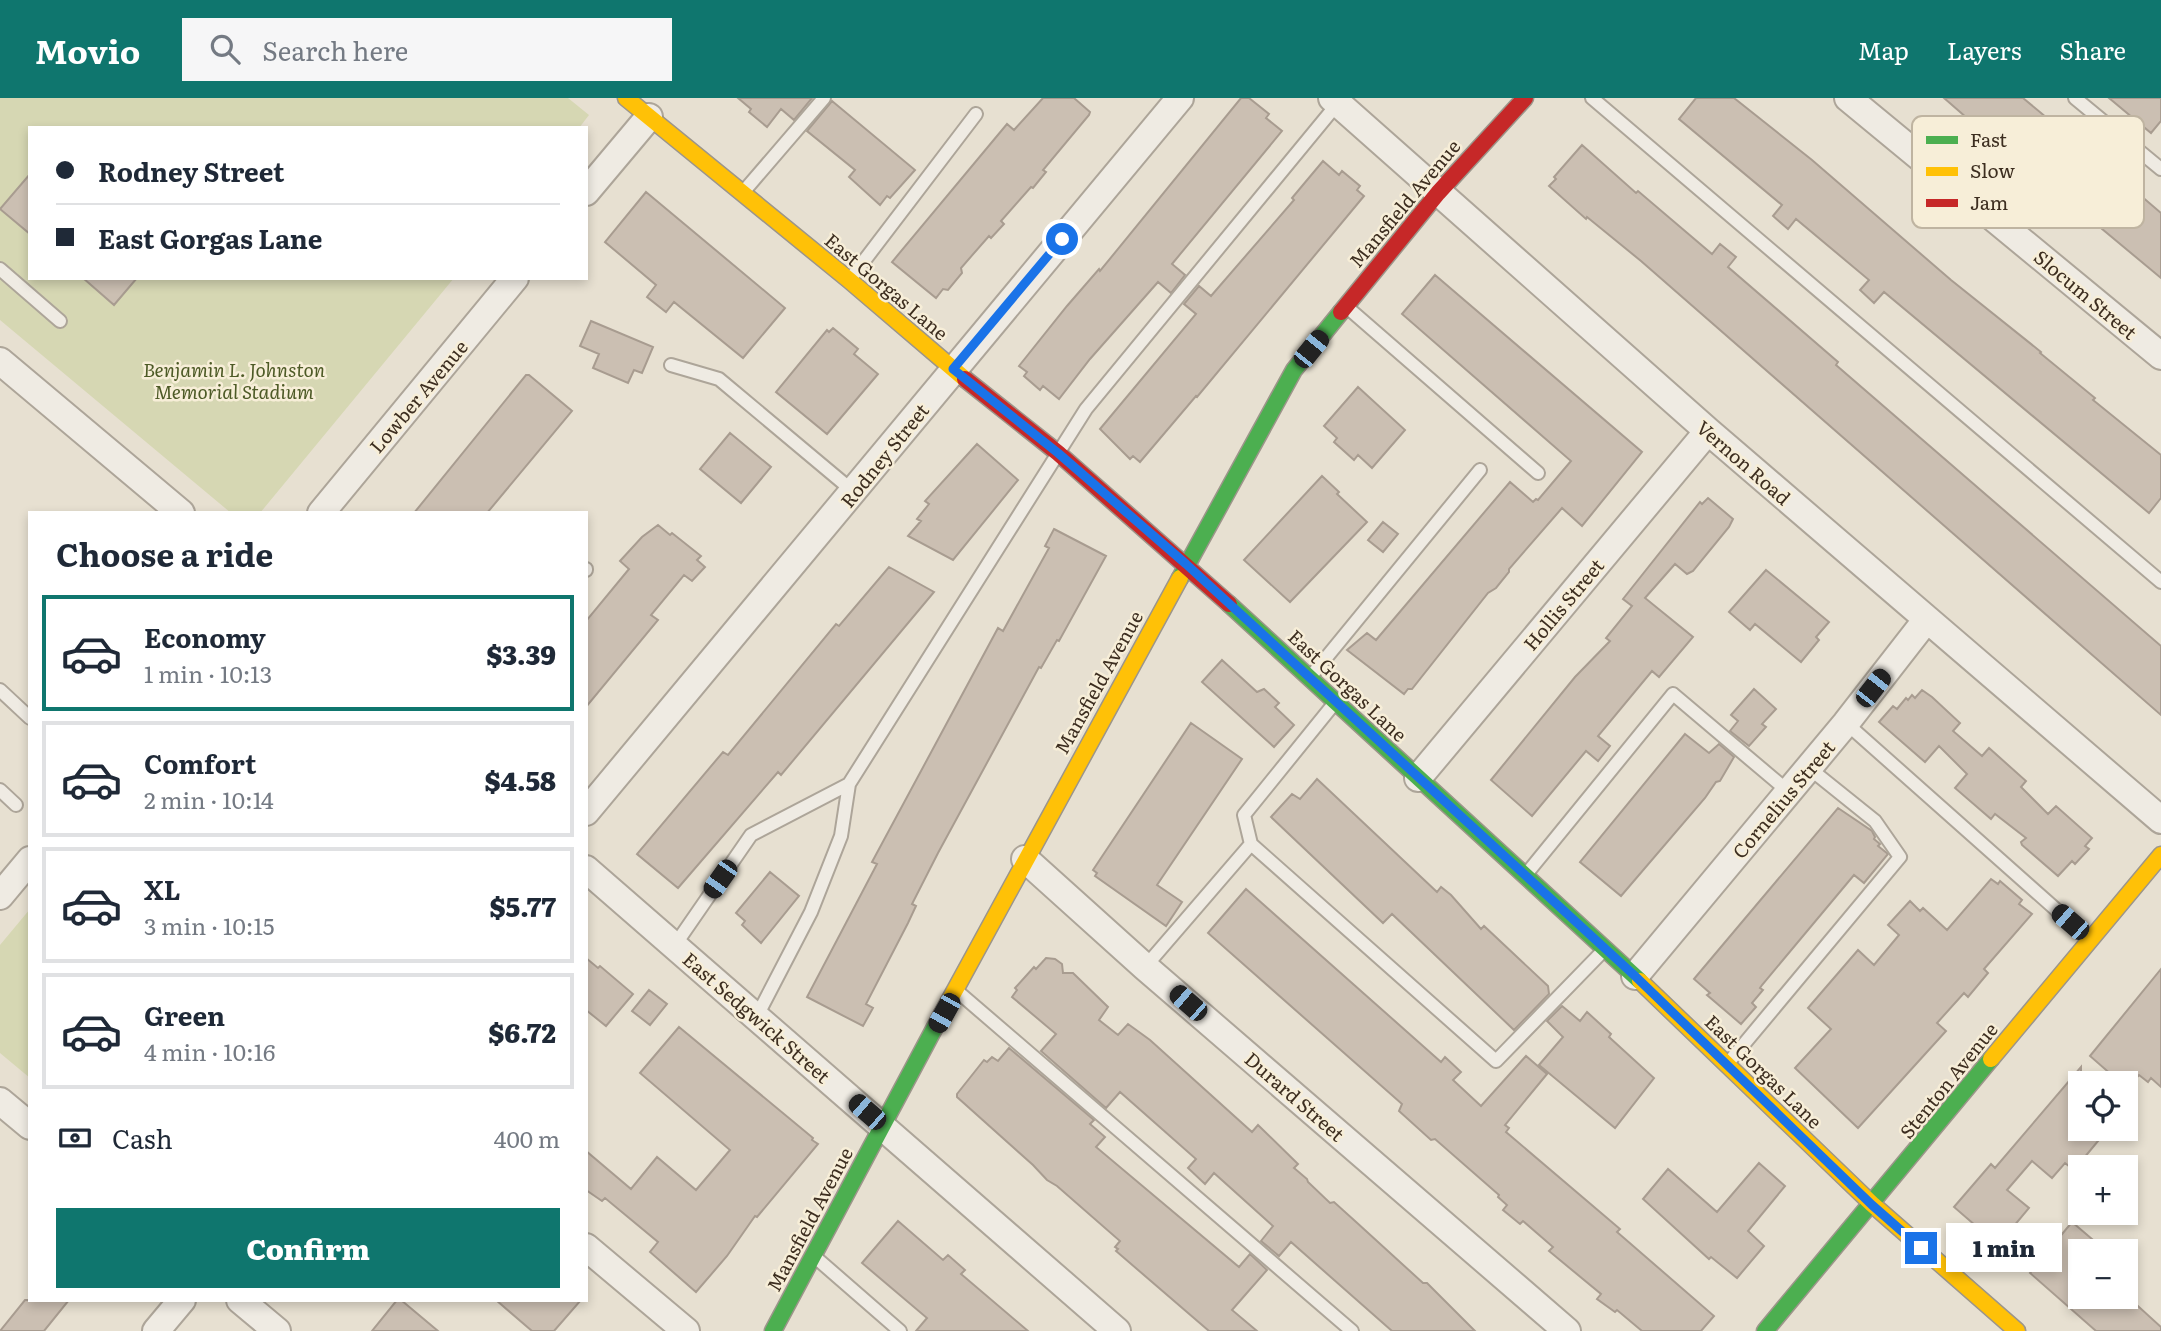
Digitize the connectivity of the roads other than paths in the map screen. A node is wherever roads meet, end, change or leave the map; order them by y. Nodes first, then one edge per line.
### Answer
1 (626, 98) edge
2 (824, 98) edge
3 (1180, 98) edge
4 (1525, 98) edge
5 (1592, 98) edge
6 (1848, 98) edge
7 (2076, 98) edge
8 (1335, 101) edge
9 (976, 114) dead end
10 (2098, 116) edge
11 (649, 117) junction
12 (1912, 151) edge
13 (2144, 155) edge
14 (2161, 169) edge
15 (588, 190) edge
16 (742, 193) junction
17 (1438, 193) junction
18 (2006, 228) edge
19 (0, 269) edge
20 (513, 280) edge
21 (849, 280) junction
22 (1346, 306) junction
23 (60, 321) dead end
24 (2161, 356) edge
25 (0, 361) edge
26 (671, 365) dead end
27 (953, 369) junction
28 (1708, 431) junction
29 (1058, 453) junction
30 (1480, 470) dead end
31 (1538, 473) dead end
32 (855, 492) junction
33 (179, 511) edge
34 (323, 511) edge
35 (1186, 564) junction
36 (2161, 582) edge
37 (1927, 619) junction
38 (1310, 677) junction
39 (0, 690) edge
40 (1335, 702) junction
41 (28, 716) edge
42 (1846, 723) junction
43 (1809, 768) junction
44 (1418, 778) junction
45 (849, 784) junction
46 (0, 790) edge
47 (1789, 792) junction
48 (16, 805) dead end
49 (588, 810) edge
50 (2161, 820) edge
51 (1251, 844) junction
52 (2161, 855) edge
53 (1026, 859) junction
54 (28, 862) edge
55 (588, 871) edge
56 (1525, 876) junction
57 (0, 896) edge
58 (2090, 940) junction
59 (675, 945) junction
60 (1606, 949) junction
61 (1145, 967) junction
62 (1635, 976) junction
63 (957, 991) junction
64 (757, 1016) junction
65 (1726, 1066) junction
66 (0, 1101) edge
67 (28, 1124) edge
68 (882, 1125) junction
69 (1872, 1205) junction
70 (588, 1249) edge
71 (815, 1257) junction
72 (180, 1302) edge
73 (242, 1302) edge
74 (156, 1331) edge
75 (277, 1331) edge
76 (686, 1331) edge
77 (774, 1331) edge
78 (900, 1331) edge
79 (1117, 1331) edge
80 (1352, 1331) edge
81 (1567, 1331) edge
82 (1765, 1331) edge
83 (2017, 1331) edge

1 - 11 street, East Gorgas Lane
2 - 16 lane
3 - 27 street, Rodney Street
4 - 17 street, Mansfield Avenue
5 - 36 lane
6 - 12 street, Slocum Street
7 - 10 lane
8 - 17 street, Vernon Road
8 - 29 lane
9 - 21 lane
11 - 15 street
11 - 16 street, East Gorgas Lane
13 - 14 lane
16 - 21 street, East Gorgas Lane
17 - 22 street, Mansfield Avenue
17 - 28 street, Vernon Road
18 - 24 street, Slocum Street
19 - 23 lane
20 - 34 street, Lowber Avenue
21 - 27 street, East Gorgas Lane
22 - 31 lane
22 - 35 street, Mansfield Avenue
25 - 33 street
26 - 32 lane
27 - 29 street, East Gorgas Lane
27 - 32 street, Rodney Street
28 - 37 street, Vernon Road
28 - 44 street, Hollis Street
29 - 35 street, East Gorgas Lane
29 - 45 lane
30 - 38 lane
32 - 49 street, Rodney Street
35 - 38 street, East Gorgas Lane
35 - 53 street, Mansfield Avenue
37 - 42 street, Cornelius Street
37 - 50 street, Vernon Road
38 - 40 street, East Gorgas Lane
39 - 41 lane
40 - 44 street, East Gorgas Lane
40 - 51 lane
42 - 43 street, Cornelius Street
42 - 58 lane
43 - 47 street, Cornelius Street
43 - 65 lane
44 - 56 street, East Gorgas Lane
45 - 59 lane
45 - 64 lane
46 - 48 lane
47 - 56 lane
47 - 62 street, Cornelius Street
51 - 60 lane
51 - 61 lane
52 - 58 street, Stenton Avenue
53 - 61 street, Durard Street
53 - 63 street, Mansfield Avenue
54 - 57 street
55 - 59 street, East Sedgwick Street
56 - 60 street, East Gorgas Lane
58 - 69 street, Stenton Avenue
59 - 64 street, East Sedgwick Street
60 - 62 street, East Gorgas Lane
61 - 81 street, Durard Street
62 - 65 street, East Gorgas Lane
63 - 68 street, Mansfield Avenue
63 - 80 lane
64 - 68 street, East Sedgwick Street
65 - 69 street, East Gorgas Lane
66 - 67 street
68 - 71 street, Mansfield Avenue
68 - 79 street, East Sedgwick Street
69 - 82 street, Stenton Avenue
69 - 83 street, East Gorgas Lane
70 - 76 street
71 - 77 street, Mansfield Avenue
71 - 78 lane
72 - 74 street
73 - 75 street

